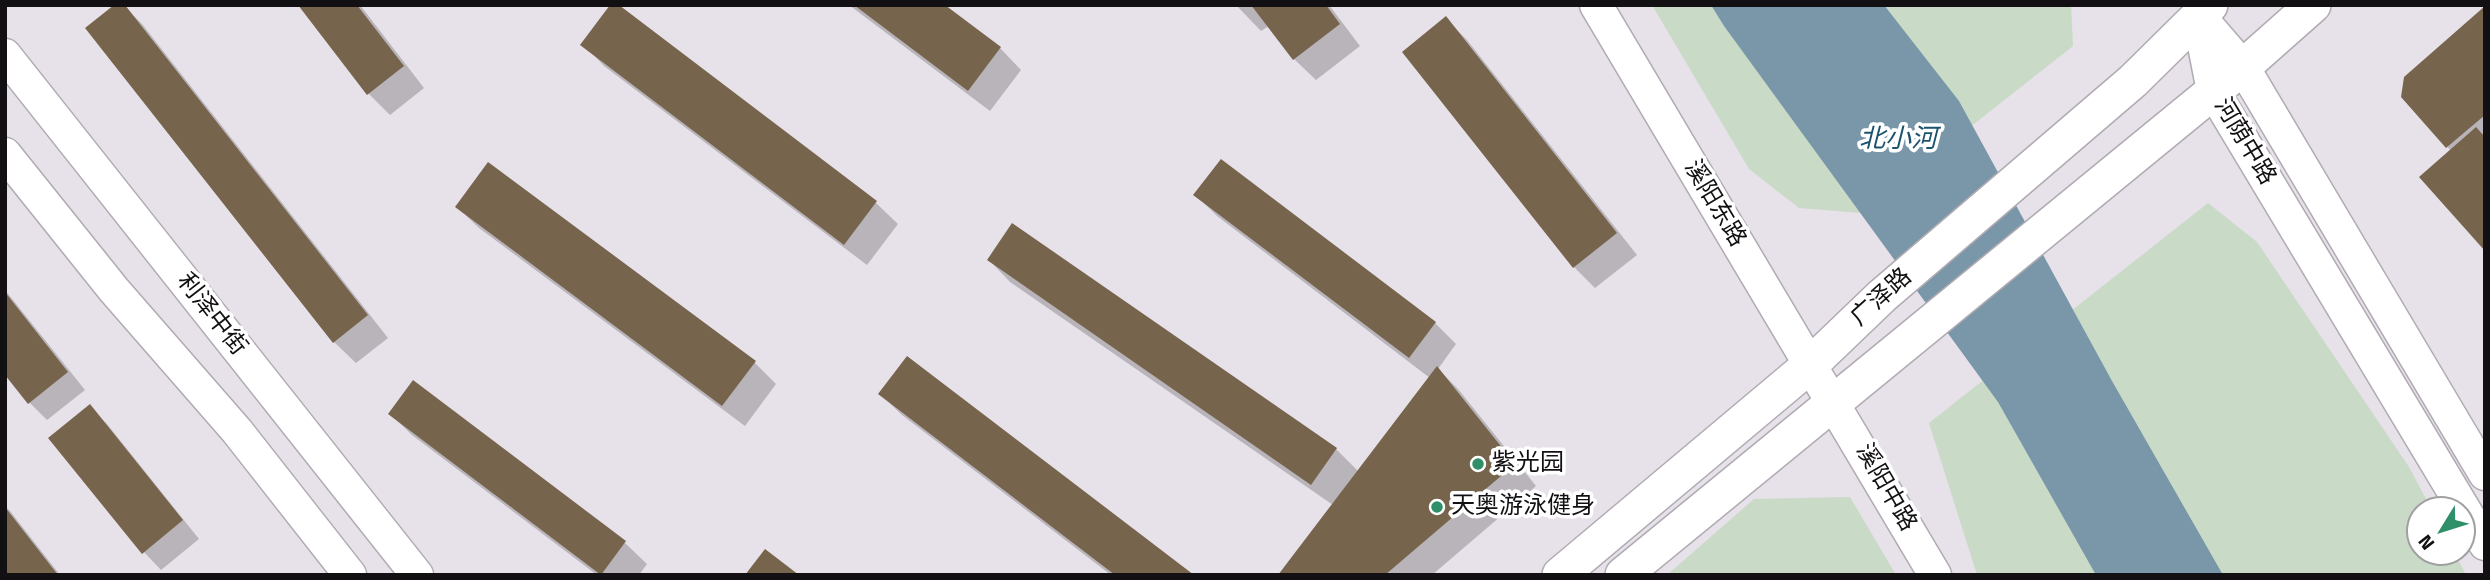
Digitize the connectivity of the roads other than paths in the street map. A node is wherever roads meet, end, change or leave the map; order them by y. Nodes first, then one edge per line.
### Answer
1 (1596, 5) edge
2 (2313, 5) edge
3 (2200, 9) edge
4 (5, 55) edge
5 (2243, 67) junction
6 (2213, 92) junction
7 (5, 154) edge
8 (1809, 366) junction
9 (1834, 402) junction
10 (2485, 474) edge
11 (2485, 544) edge
12 (350, 575) edge
13 (416, 575) edge
14 (1560, 575) edge
15 (1623, 575) edge
16 (1935, 575) edge

1 - 8 street, 溪阳东路
2 - 5 main road, 广泽路
3 - 5 street, 河荫中路
3 - 6 street, 河荫中路
3 - 8 main road, 广泽路
4 - 13 street, 利泽中街
5 - 6 main road, 广泽路
5 - 10 street, 河荫中路
6 - 9 main road, 广泽路
6 - 11 street, 河荫中路
7 - 12 street
8 - 9 street, 溪阳东路
8 - 14 main road, 广泽路
9 - 15 main road, 广泽路
9 - 16 street, 溪阳中路

